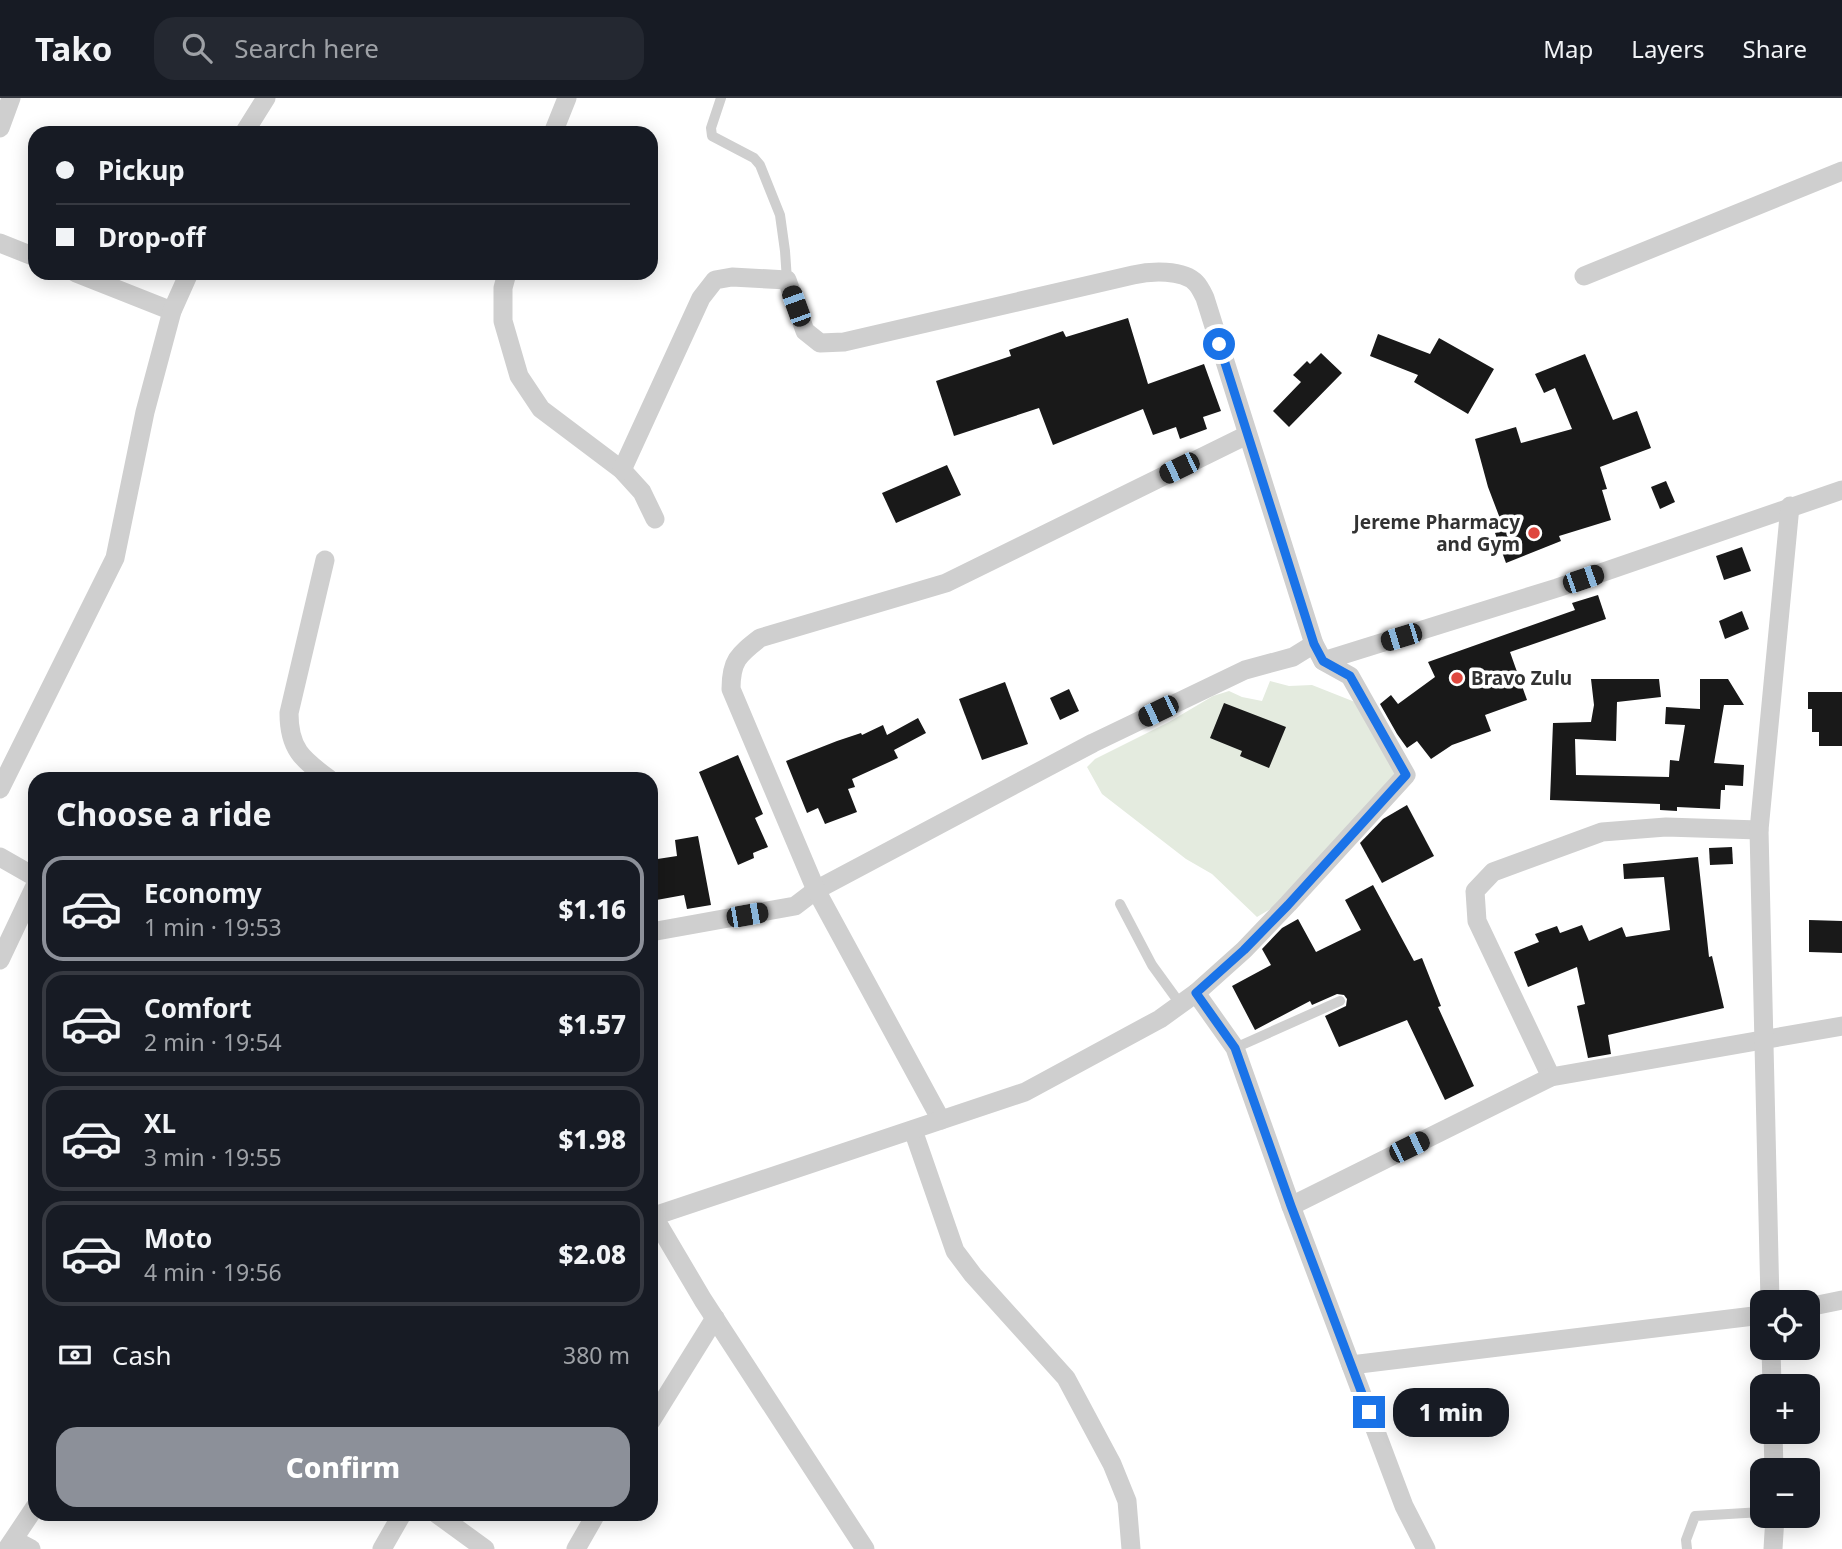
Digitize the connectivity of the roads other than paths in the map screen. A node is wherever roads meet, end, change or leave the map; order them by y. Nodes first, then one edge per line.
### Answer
1 (11, 98) edge
2 (266, 98) edge
3 (567, 98) edge
4 (721, 98) edge
5 (248, 126) edge
6 (556, 126) edge
7 (0, 128) edge
8 (1842, 171) edge
9 (0, 243) edge
10 (28, 254) edge
11 (1584, 276) dead end
12 (94, 280) edge
13 (185, 280) edge
14 (505, 280) edge
15 (787, 280) junction
16 (172, 311) junction
17 (1247, 435) junction
18 (622, 470) junction
19 (1842, 490) edge
20 (1790, 506) junction
21 (655, 519) dead end
22 (325, 560) dead end
23 (1318, 653) junction
24 (321, 772) edge
25 (0, 789) edge
26 (1759, 830) junction
27 (0, 857) edge
28 (28, 873) edge
29 (817, 890) junction
30 (28, 901) edge
31 (1120, 904) dead end
32 (658, 931) edge
33 (0, 960) edge
34 (1188, 999) junction
35 (1340, 1002) dead end
36 (1842, 1026) edge
37 (1763, 1040) junction
38 (1235, 1048) junction
39 (1551, 1077) junction
40 (941, 1120) junction
41 (913, 1130) junction
42 (1291, 1206) junction
43 (658, 1215) edge
44 (658, 1227) edge
45 (1770, 1290) edge
46 (1842, 1300) edge
47 (1820, 1305) edge
48 (1750, 1316) edge
49 (715, 1318) junction
50 (1352, 1365) junction
51 (658, 1410) edge
52 (1750, 1513) edge
53 (29, 1521) edge
54 (398, 1521) edge
55 (447, 1521) edge
56 (593, 1521) edge
57 (1774, 1528) edge
58 (17, 1546) edge
59 (382, 1549) edge
60 (485, 1549) edge
61 (576, 1549) edge
62 (865, 1549) edge
63 (1131, 1549) edge
64 (1426, 1549) edge
65 (1687, 1549) edge
66 (1773, 1549) edge

1 - 7 street
2 - 5 street
3 - 6 street
4 - 15 lane
8 - 11 street
9 - 10 street
12 - 16 street
13 - 16 street
14 - 18 street
15 - 17 street
15 - 18 street
16 - 25 street
17 - 23 street
17 - 29 street
18 - 21 street
19 - 20 street
20 - 23 street
20 - 26 street
22 - 24 street
23 - 29 street
23 - 34 street
26 - 37 street
26 - 39 street
27 - 28 street
29 - 32 street
29 - 40 street
30 - 33 street
31 - 34 lane
34 - 38 street
34 - 40 street
35 - 38 lane
36 - 37 street
37 - 39 street
37 - 45 street
38 - 42 street
39 - 42 street
40 - 41 street
41 - 43 street
41 - 63 street
42 - 50 street
44 - 49 street
46 - 47 street
48 - 50 street
49 - 51 street
49 - 62 street
50 - 64 street
52 - 65 lane
53 - 58 street
54 - 59 street
55 - 60 street
56 - 61 street
57 - 66 street

